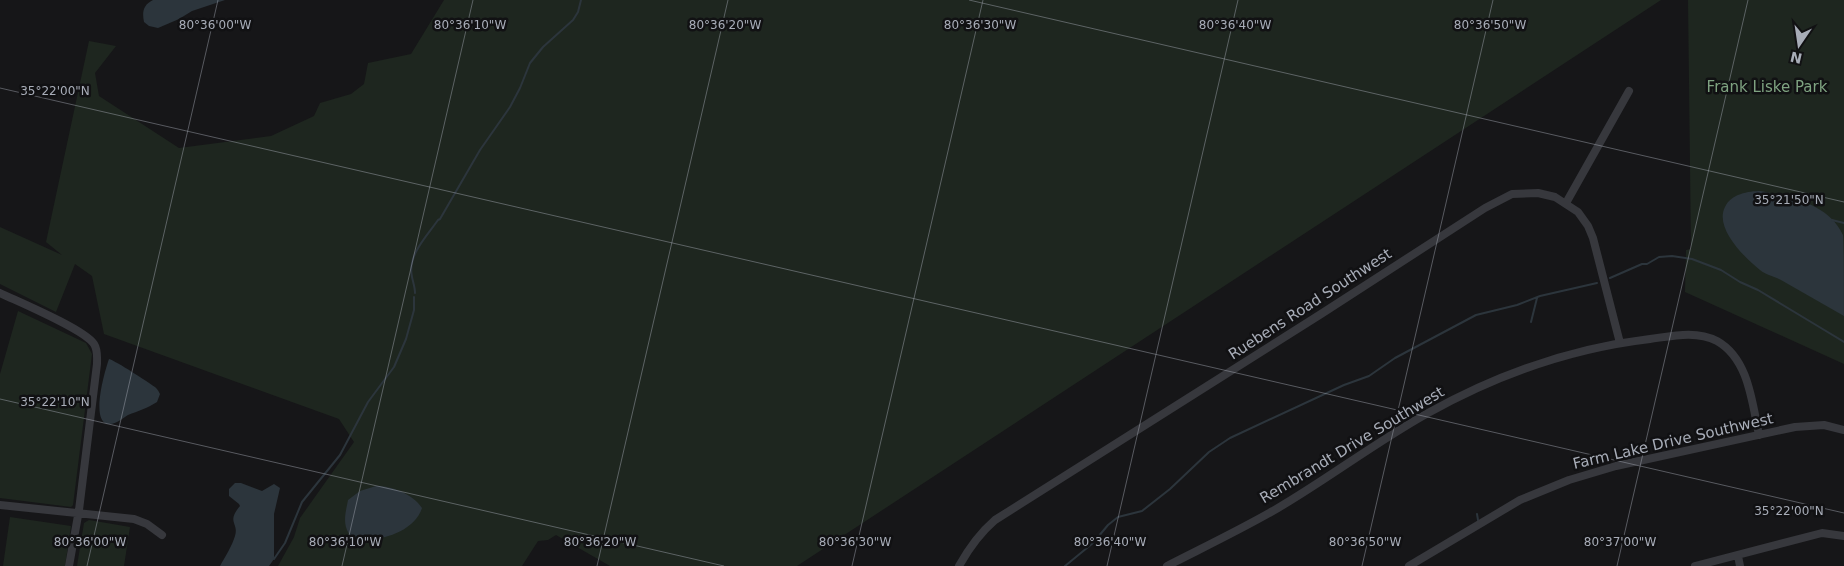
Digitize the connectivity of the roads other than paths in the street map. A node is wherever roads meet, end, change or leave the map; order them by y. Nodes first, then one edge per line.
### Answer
1 (1629, 91) dead end
2 (1566, 203) junction
3 (0, 293) edge
4 (1620, 343) junction
5 (1844, 430) edge
6 (1759, 435) junction
7 (0, 505) edge
8 (79, 513) junction
9 (162, 535) dead end
10 (1844, 536) edge
11 (1738, 556) junction
12 (69, 566) edge
13 (960, 566) edge
14 (1167, 566) edge
15 (1409, 566) edge
16 (1695, 566) edge
17 (1740, 566) edge

1 - 2 street
2 - 4 street, Ruebens Road Southwest
2 - 13 street, Ruebens Road Southwest
3 - 8 street
4 - 6 street, Rembrandt Drive Southwest
4 - 14 street, Rembrandt Drive Southwest
5 - 6 street, Farm Lake Drive Southwest
6 - 15 street, Farm Lake Drive Southwest
7 - 8 street
8 - 9 street
8 - 12 street
10 - 11 street
11 - 16 street
11 - 17 street

